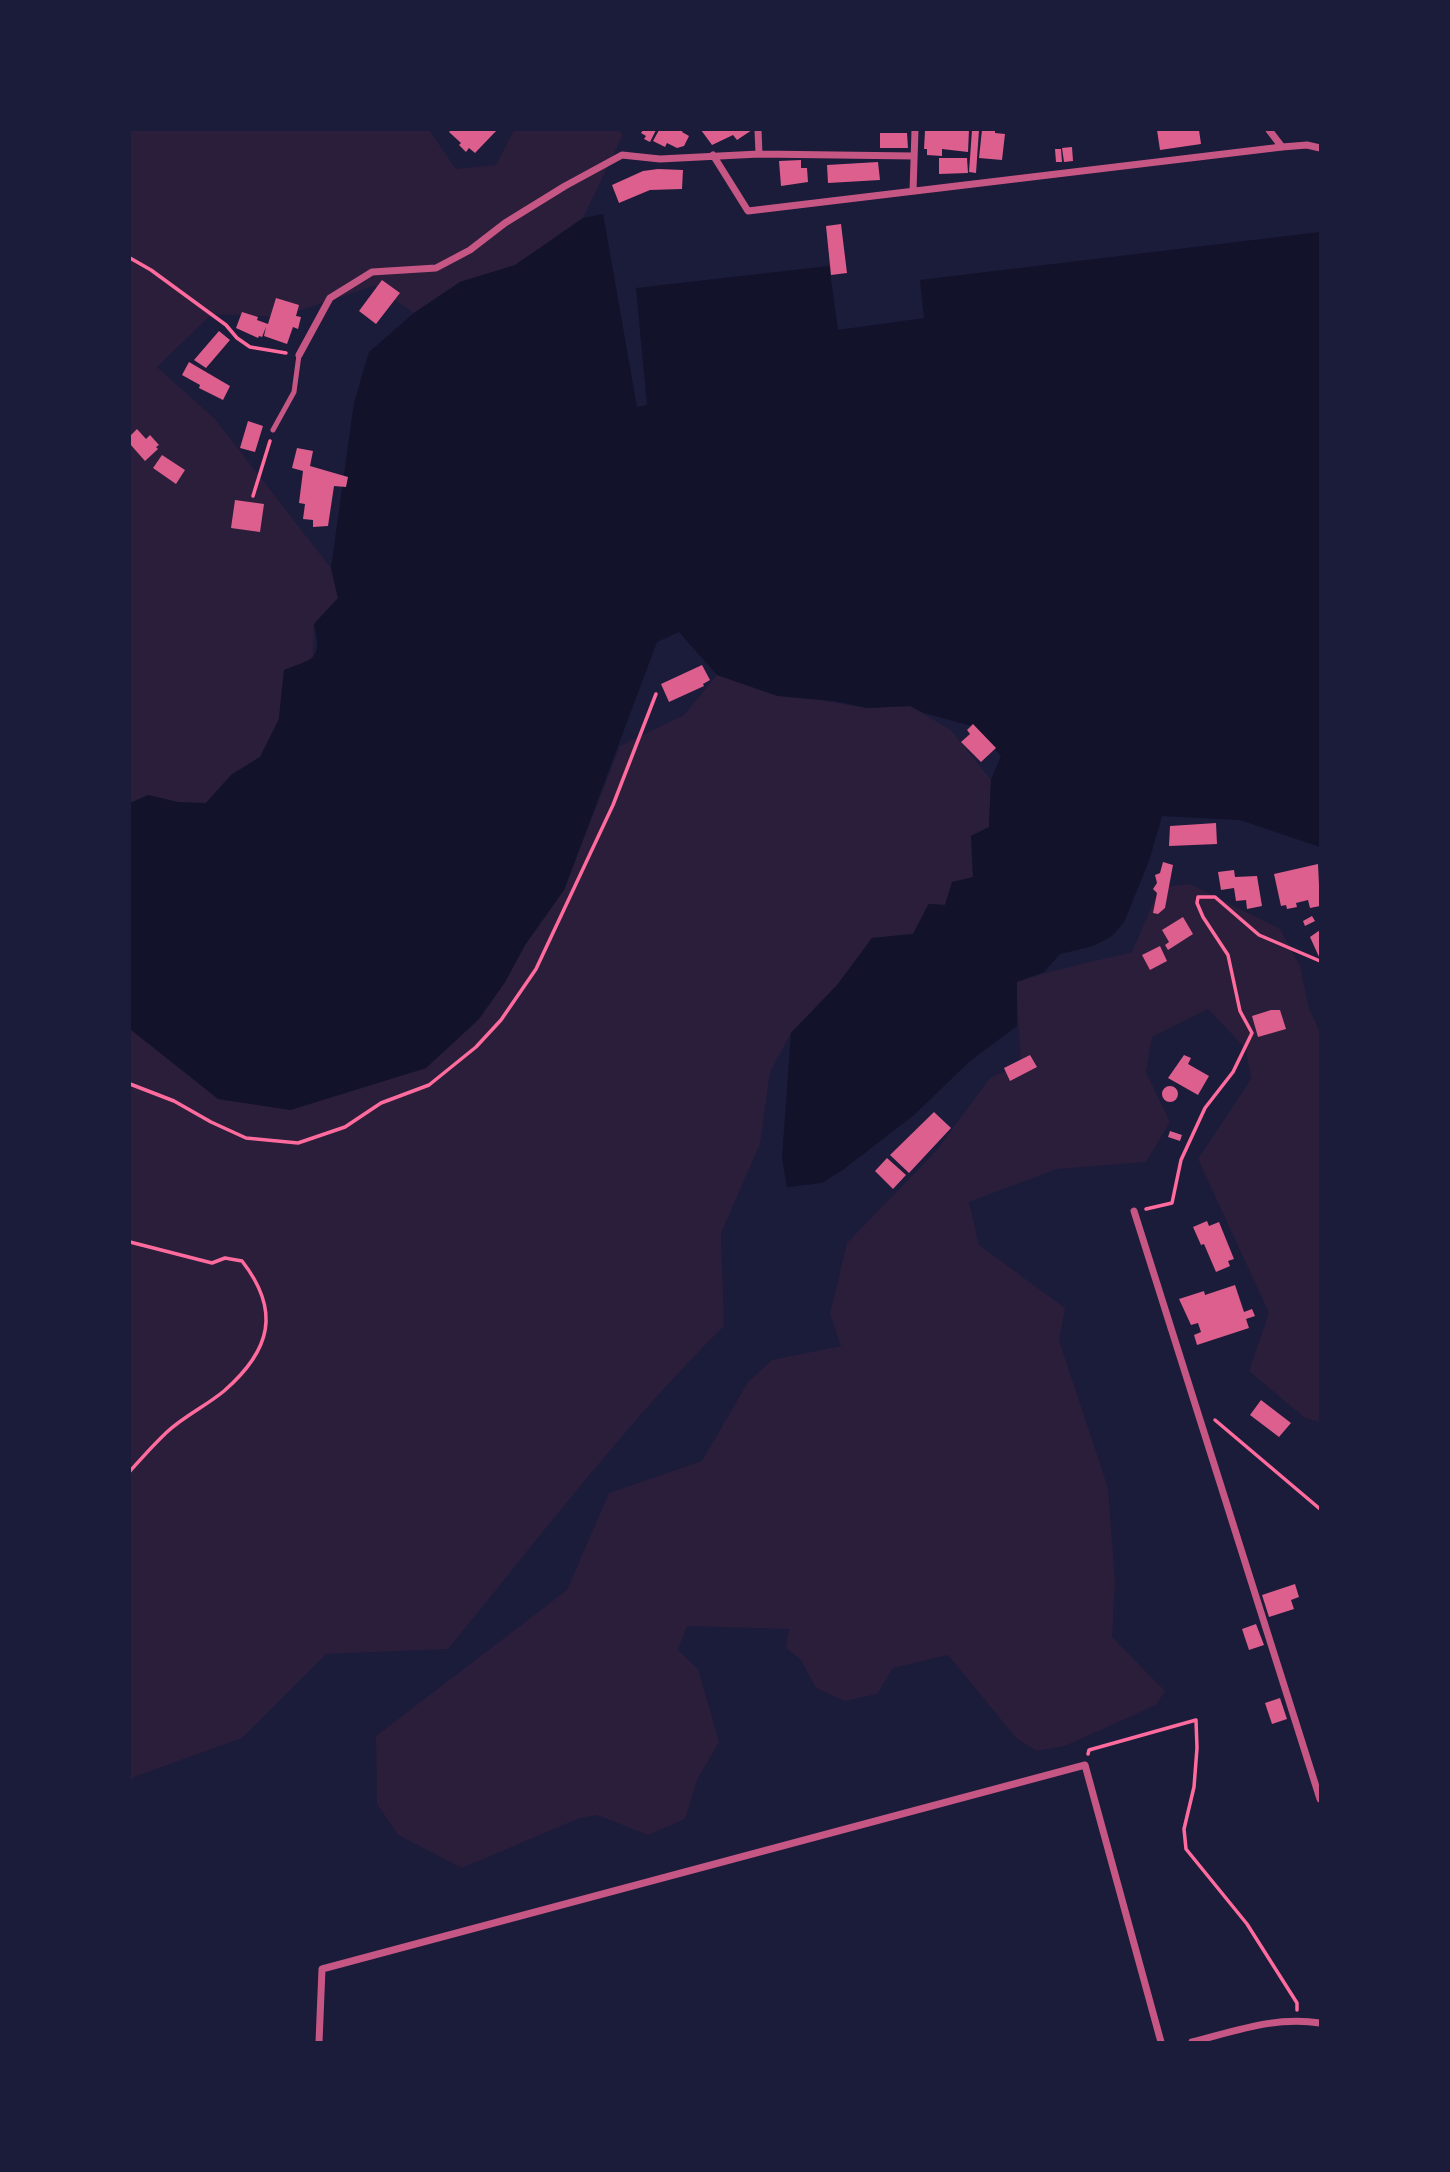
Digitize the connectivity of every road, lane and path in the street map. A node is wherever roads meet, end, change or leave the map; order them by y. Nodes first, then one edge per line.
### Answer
1 (758, 130) edge
2 (915, 130) edge
3 (1269, 130) edge
4 (1282, 147) junction
5 (1321, 148) edge
6 (759, 154) junction
7 (713, 155) junction
8 (914, 156) junction
9 (912, 191) junction
10 (130, 258) edge
11 (299, 355) junction
12 (273, 430) joint
13 (253, 495) dead end
14 (656, 694) dead end
15 (1321, 961) edge
16 (130, 1084) edge
17 (1134, 1211) joint
18 (130, 1242) edge
19 (1194, 1403) junction
20 (130, 1471) edge
21 (1321, 1509) edge
22 (1085, 1765) junction
23 (1321, 1799) edge
24 (1296, 2019) junction
25 (1321, 2023) edge
26 (319, 2042) edge
27 (1161, 2042) edge
28 (1192, 2042) edge

1 - 6 street
2 - 8 street
3 - 4 street
4 - 5 street
4 - 9 street
6 - 7 street
6 - 8 street
7 - 9 street
7 - 11 street
8 - 9 street
10 - 11 path
11 - 12 lane
12 - 13 path
14 - 16 path
15 - 17 path
17 - 19 street
18 - 20 path
19 - 21 path
19 - 23 street
22 - 24 path
22 - 26 street
22 - 27 street
24 - 25 street
24 - 28 street

